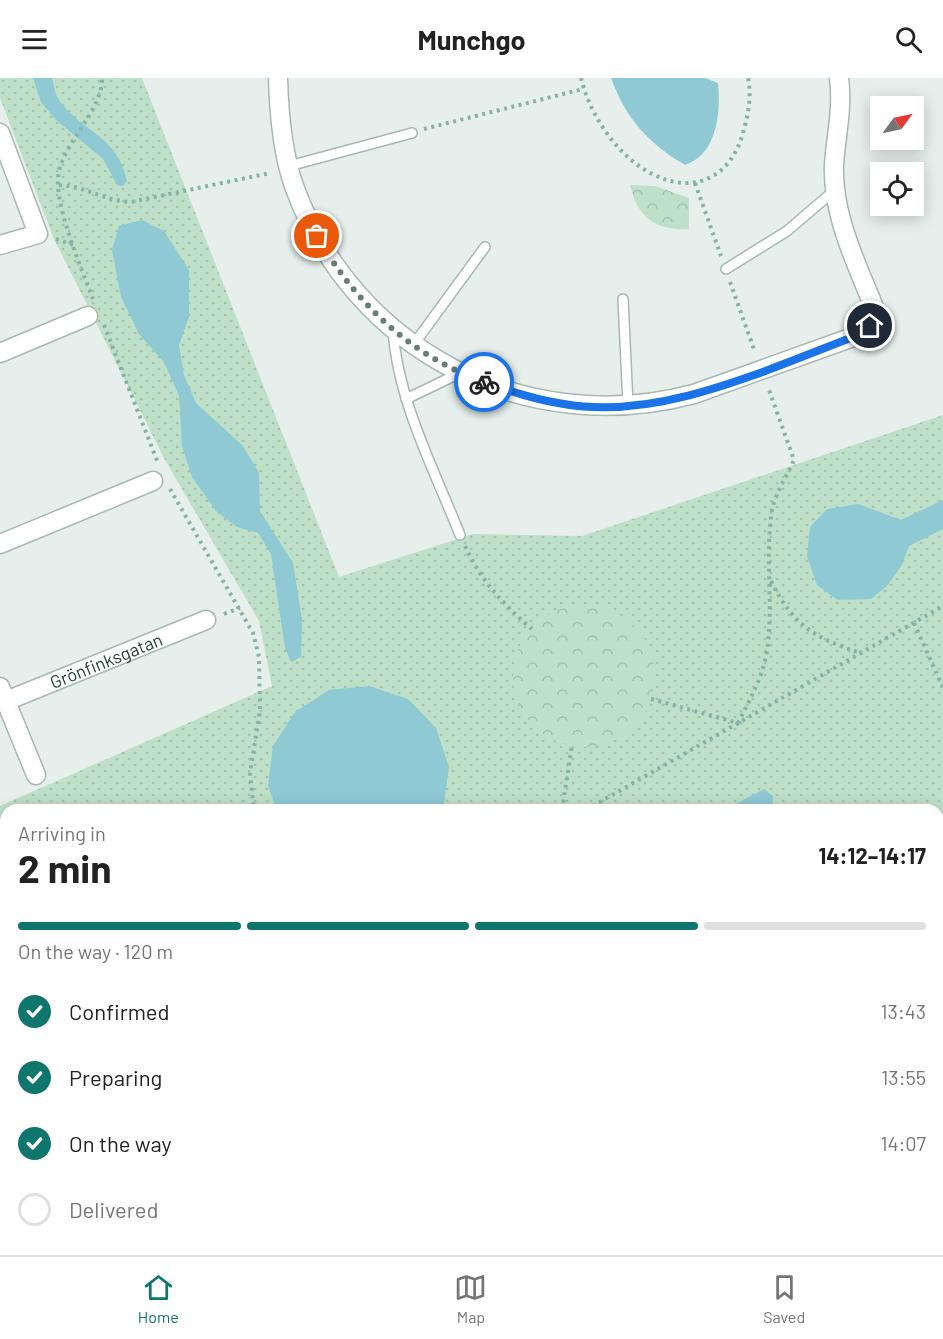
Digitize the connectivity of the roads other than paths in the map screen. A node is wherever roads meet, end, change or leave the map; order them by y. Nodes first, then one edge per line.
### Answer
1 (278, 78) edge
2 (839, 78) edge
3 (0, 133) edge
4 (412, 133) road end
5 (289, 166) junction
6 (836, 189) junction
7 (0, 245) edge
8 (486, 247) dead end
9 (726, 269) road end
10 (623, 299) dead end
11 (88, 316) dead end
12 (393, 330) junction
13 (413, 345) junction
14 (0, 353) edge
15 (460, 373) junction
16 (406, 399) junction
17 (628, 405) junction
18 (153, 480) dead end
19 (460, 535) road end
20 (0, 544) edge
21 (206, 620) dead end
22 (3, 694) edge
23 (36, 775) dead end

1 - 5 street
2 - 6 street
3 - 7 street
4 - 5 lane
5 - 12 street
6 - 9 lane
6 - 17 street
8 - 13 lane
10 - 17 lane
11 - 14 street
12 - 13 street
12 - 16 lane
13 - 15 street
15 - 16 lane
15 - 17 street
16 - 19 lane
18 - 20 street
21 - 22 street, Grönfinksgatan
22 - 23 street, Grönfinksgatan

